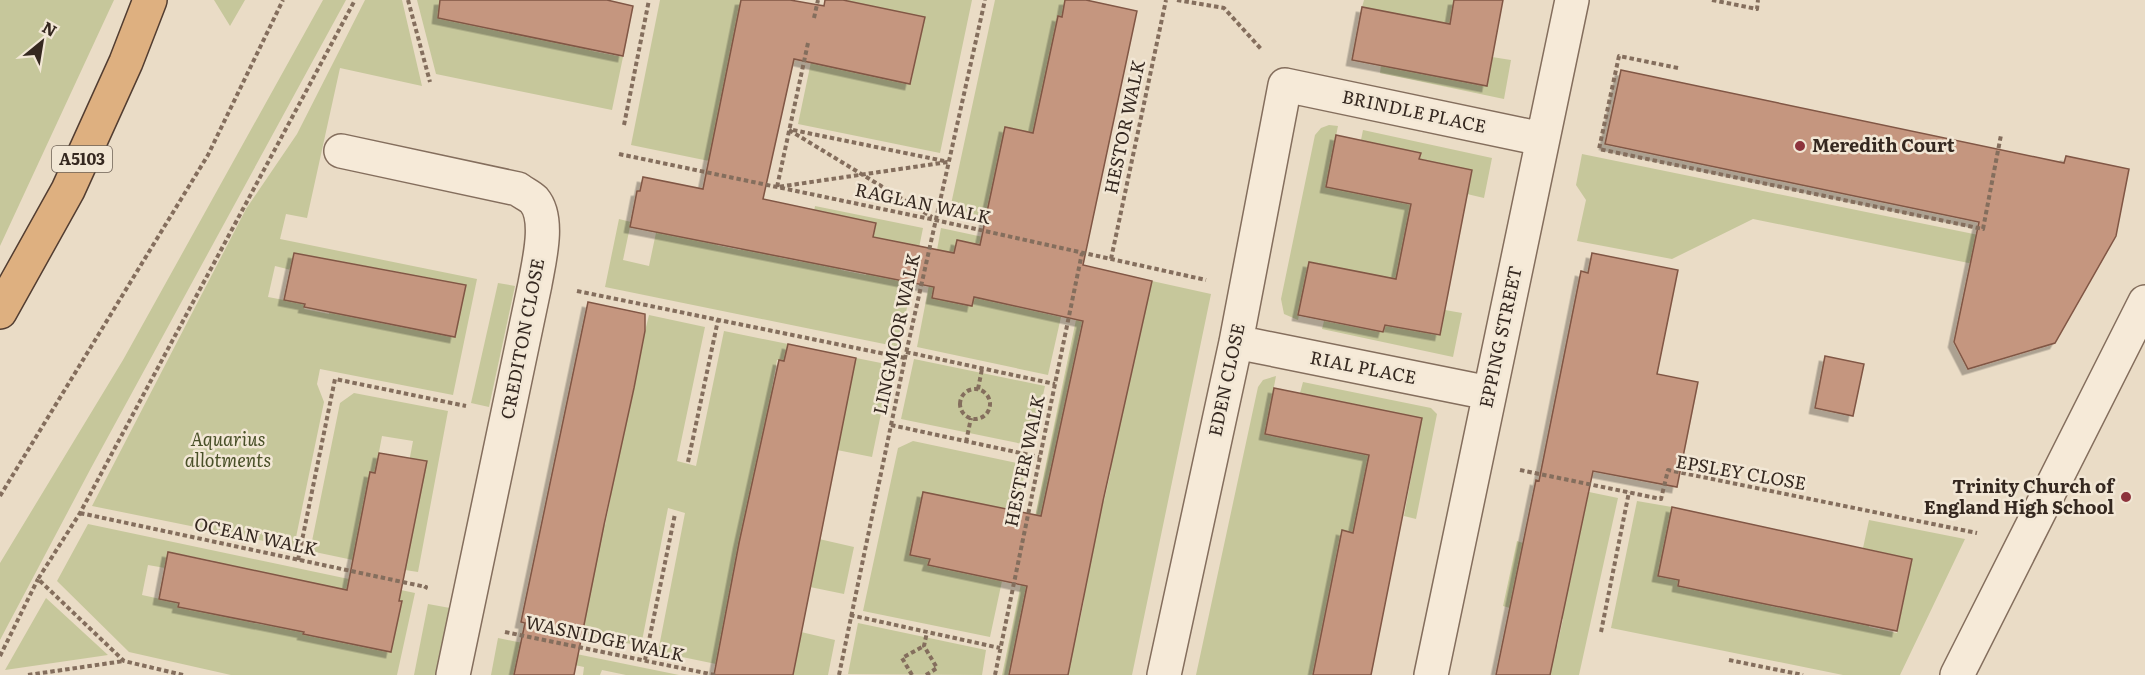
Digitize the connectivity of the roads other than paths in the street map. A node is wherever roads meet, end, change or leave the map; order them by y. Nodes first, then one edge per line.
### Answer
1 (150, 0) edge
2 (1572, 0) edge
3 (1285, 85) joint
4 (1542, 139) junction
5 (341, 151) dead end
6 (2145, 302) edge
7 (0, 312) edge
8 (1236, 342) junction
9 (1490, 393) junction
10 (453, 675) edge
11 (1164, 675) edge
12 (1431, 675) edge
13 (1957, 675) edge

1 - 7 highway, A5103
2 - 4 street, EPPING STREET
3 - 4 street, BRINDLE PLACE
3 - 8 street, EDEN CLOSE
4 - 9 street, EPPING STREET
5 - 10 street, CREDITON CLOSE
6 - 13 street
8 - 9 street, RIAL PLACE
8 - 11 street, EDEN CLOSE
9 - 12 street, EPPING STREET

